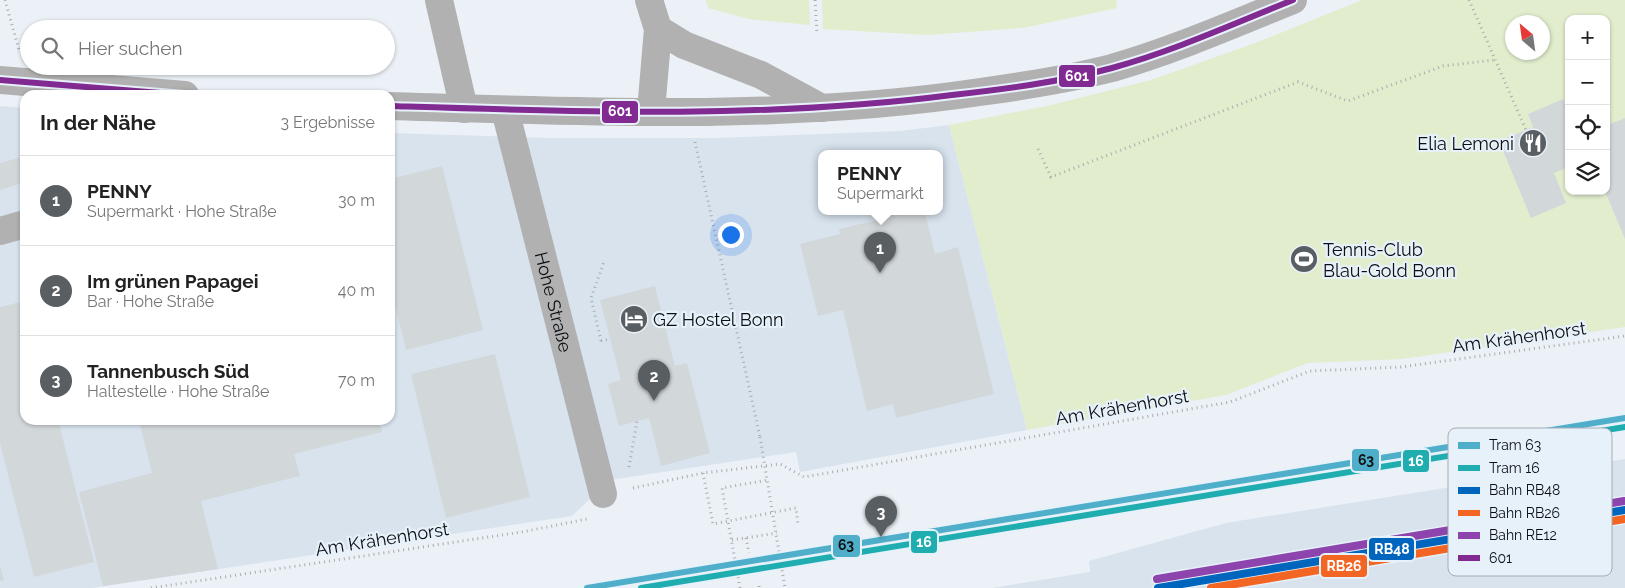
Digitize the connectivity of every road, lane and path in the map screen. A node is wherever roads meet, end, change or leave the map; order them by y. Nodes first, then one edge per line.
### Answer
1 (5, 0) edge
2 (439, 0) edge
3 (649, 0) edge
4 (815, 0) edge
5 (1293, 0) edge
6 (1469, 0) edge
7 (658, 29) junction
8 (817, 34) dead end
9 (20, 56) edge
10 (1494, 60) junction
11 (25, 75) edge
12 (0, 80) edge
13 (27, 82) junction
14 (103, 90) edge
15 (395, 106) edge
16 (822, 108) junction
17 (464, 109) junction
18 (505, 110) junction
19 (651, 111) junction
20 (1526, 130) dead end
21 (693, 133) dead end
22 (1038, 149) dead end
23 (20, 225) edge
24 (0, 231) edge
25 (604, 262) dead end
26 (1625, 336) edge
27 (601, 341) dead end
28 (637, 421) dead end
29 (628, 470) dead end
30 (703, 474) junction
31 (768, 480) junction
32 (614, 492) junction
33 (729, 521) junction
34 (798, 525) dead end
35 (776, 533) junction
36 (746, 538) junction
37 (732, 540) junction
38 (749, 553) dead end
39 (151, 588) edge
40 (740, 588) edge
41 (785, 588) edge

1 - 9 path
2 - 17 street
3 - 7 street
4 - 8 path
5 - 16 street
6 - 10 path
7 - 16 street
7 - 19 street
10 - 20 path
10 - 22 path
11 - 13 path
12 - 13 street
13 - 14 street
15 - 17 street
16 - 19 street
17 - 18 street
18 - 19 street
18 - 32 street, Hohe Straße
21 - 31 path, bridge
23 - 24 street
25 - 27 path
26 - 30 path, Am Krähenhorst
28 - 29 path
30 - 32 path, Am Krähenhorst
30 - 33 path
31 - 33 path
31 - 35 path, bridge
32 - 39 path, Am Krähenhorst
33 - 34 path
33 - 37 path
35 - 36 path
35 - 41 path, bridge
36 - 37 path
36 - 38 path
37 - 40 path

